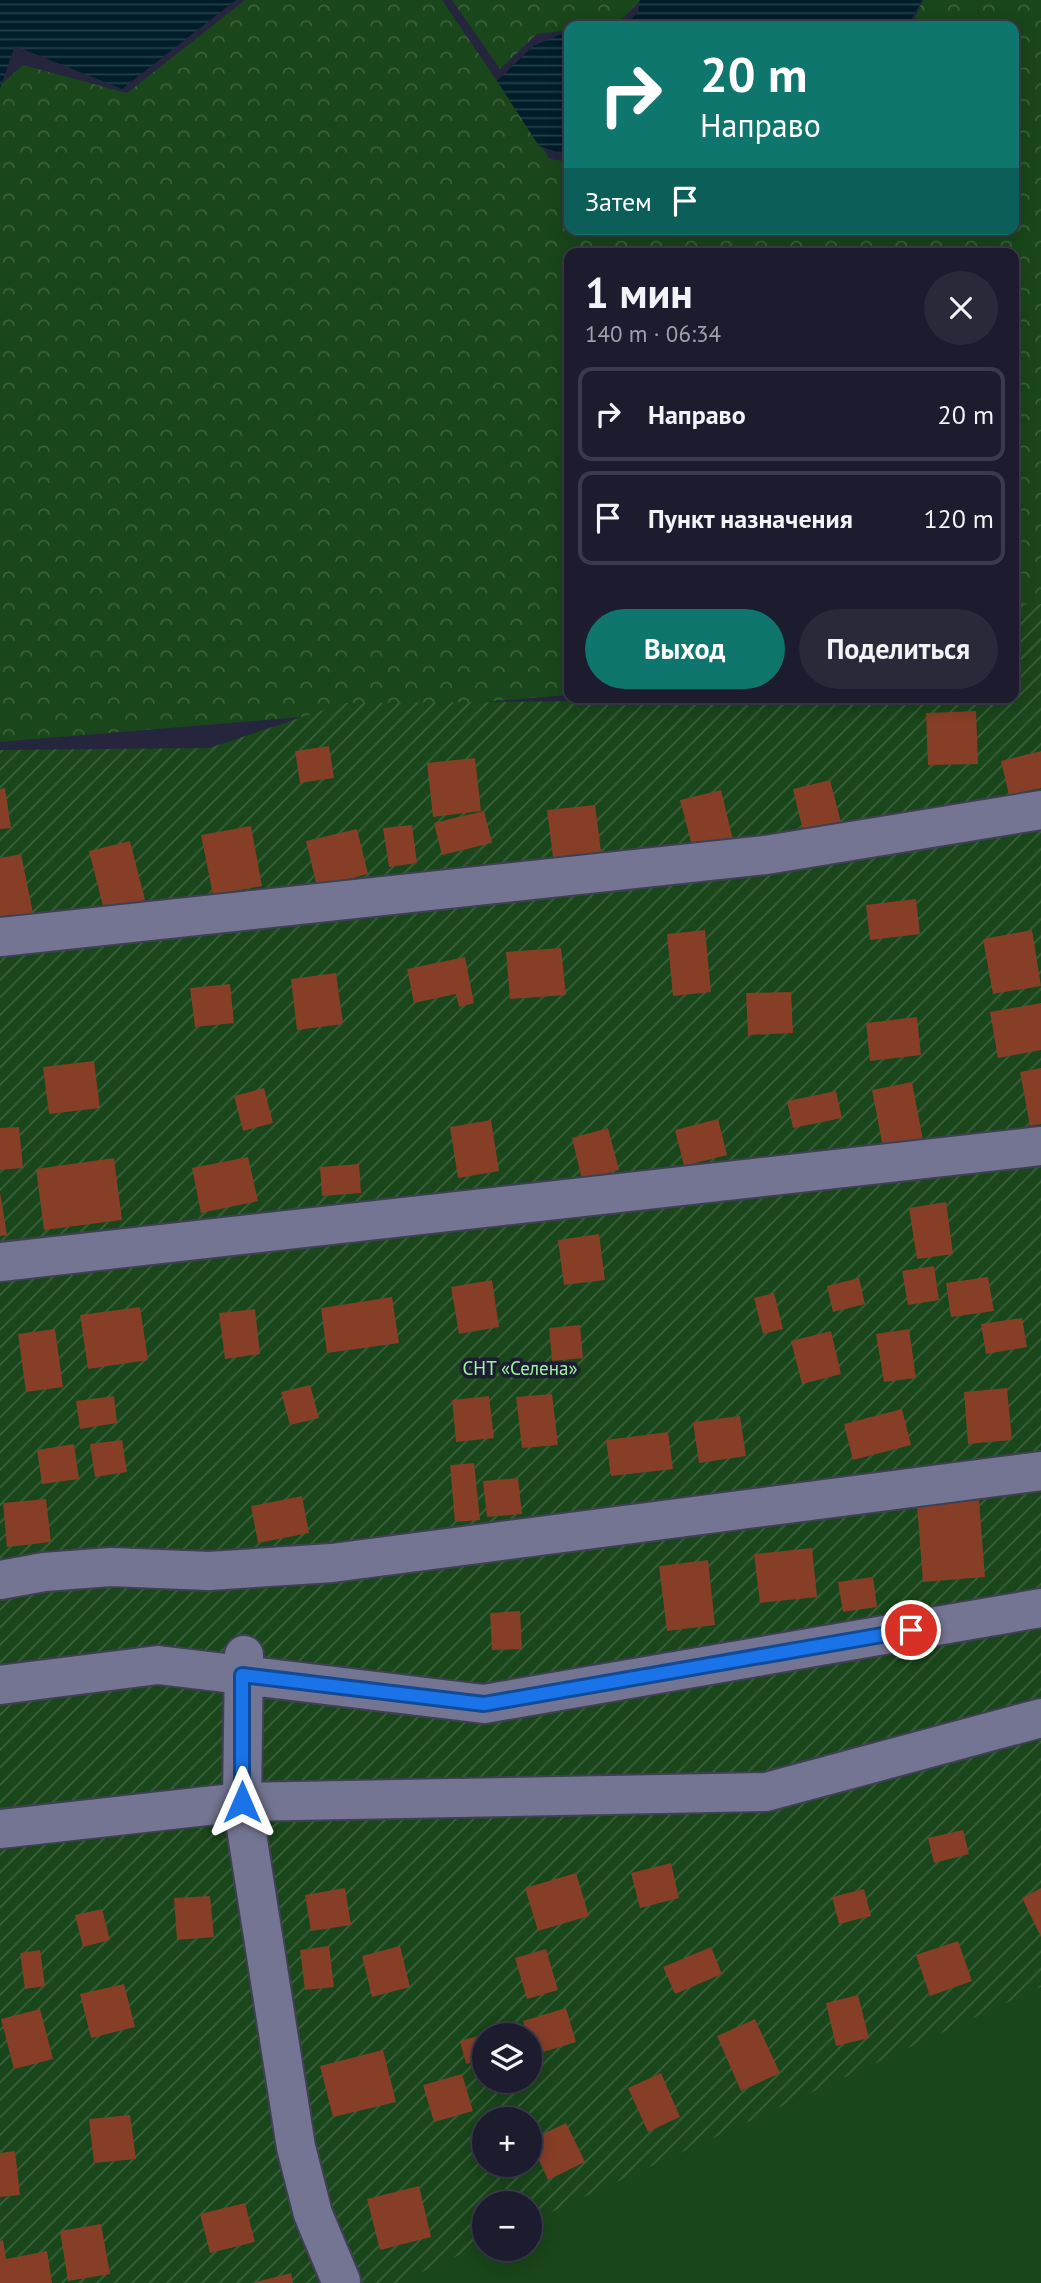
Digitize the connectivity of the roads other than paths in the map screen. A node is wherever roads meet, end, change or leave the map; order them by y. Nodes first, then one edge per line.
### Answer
1 (1041, 810) edge
2 (0, 937) edge
3 (1041, 1146) edge
4 (0, 1262) edge
5 (1041, 1471) edge
6 (0, 1580) edge
7 (1041, 1608) edge
8 (243, 1665) junction
9 (0, 1685) edge
10 (1041, 1718) edge
11 (242, 1802) junction
12 (0, 1829) edge
13 (341, 2280) dead end

1 - 2 street
3 - 4 street
5 - 6 street
7 - 8 street
8 - 9 street
8 - 11 street
10 - 11 street
11 - 12 street
11 - 13 street

